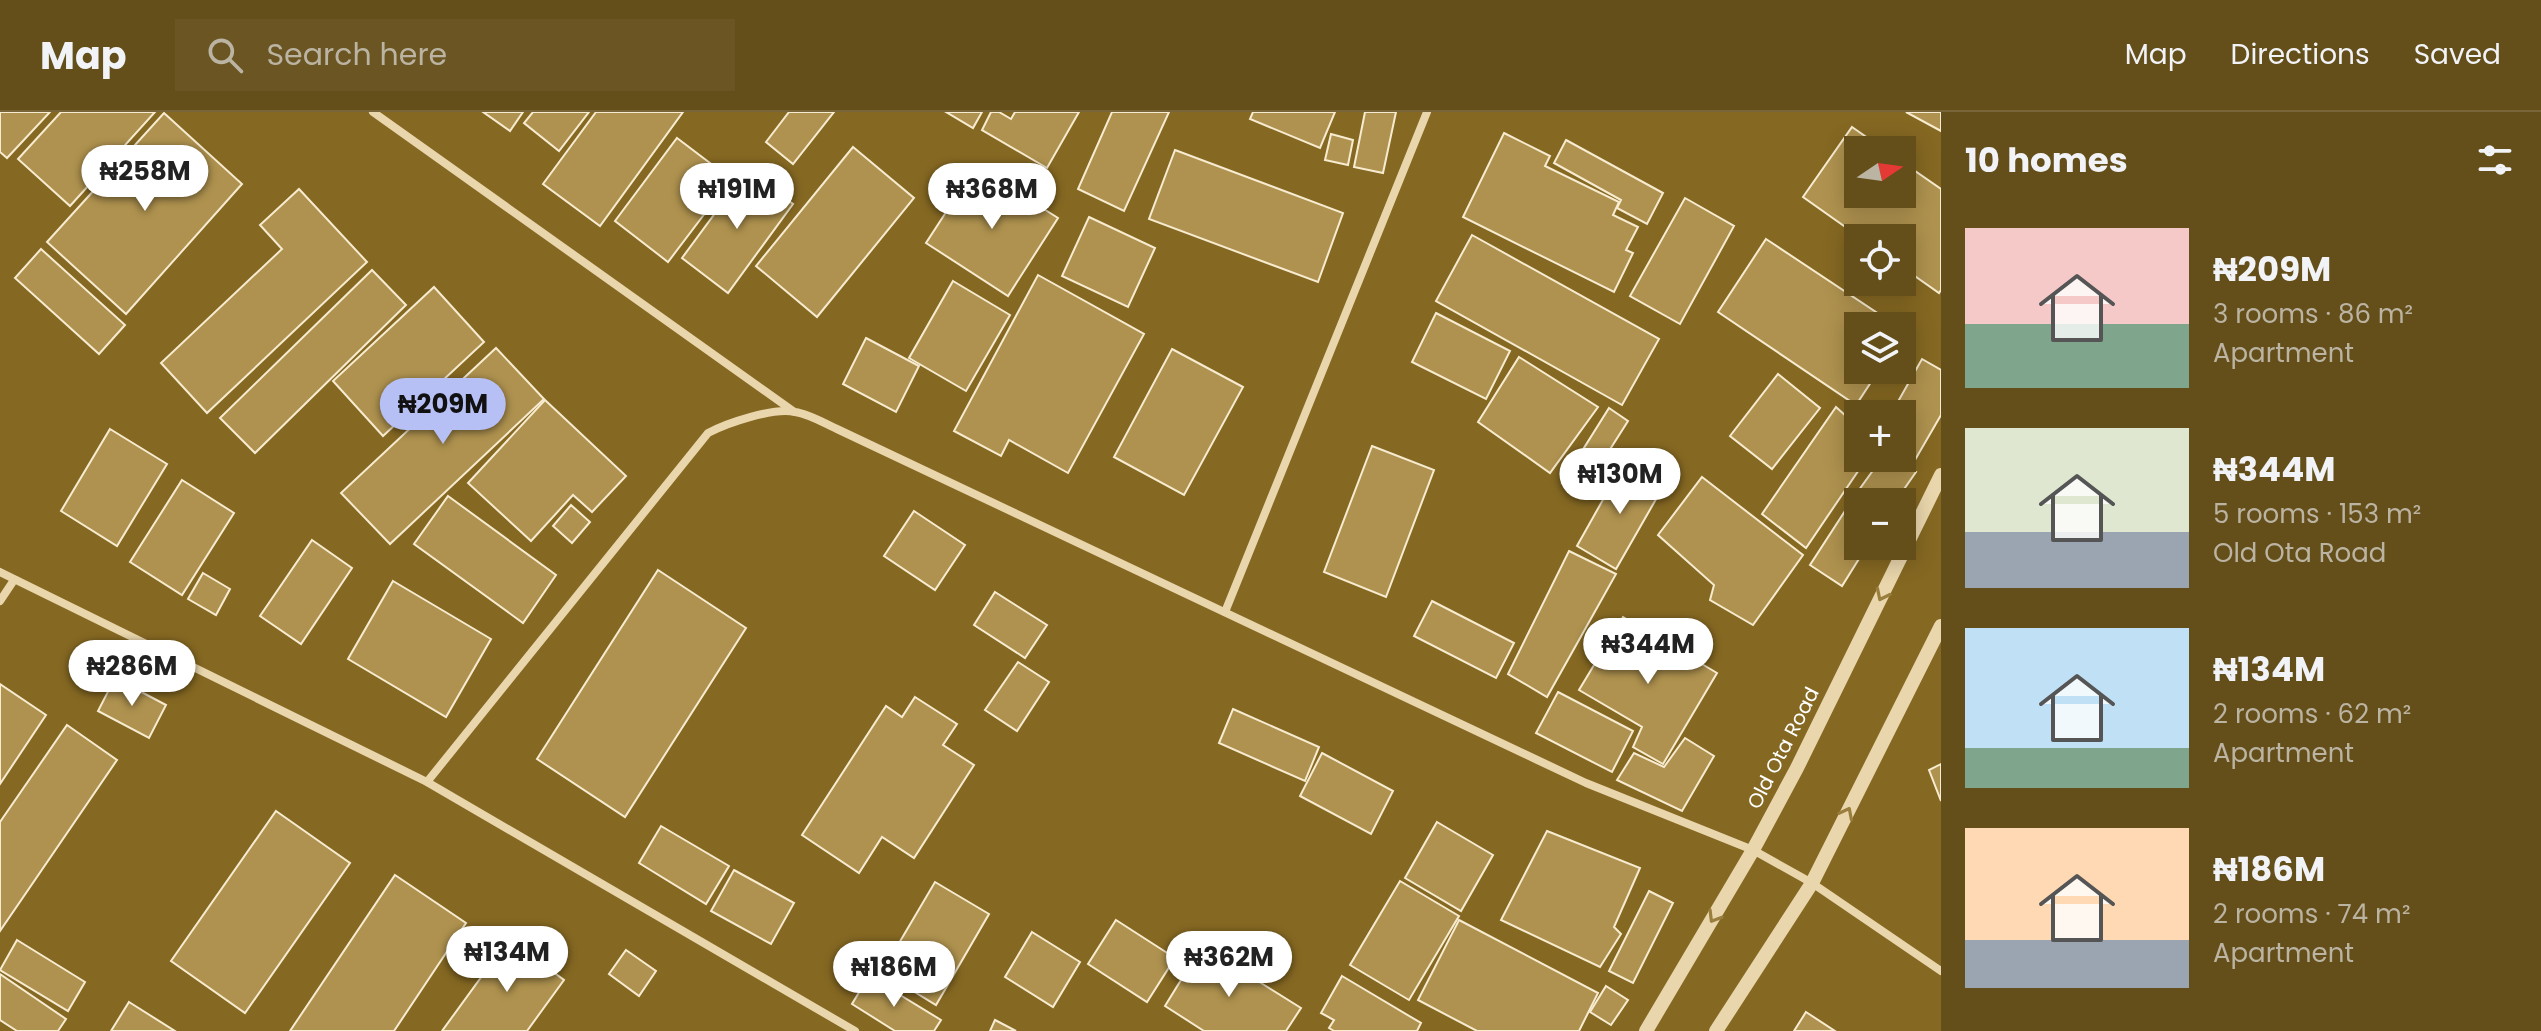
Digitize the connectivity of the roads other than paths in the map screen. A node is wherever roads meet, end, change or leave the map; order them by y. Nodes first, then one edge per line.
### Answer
1 (373, 112) edge
2 (1427, 112) edge
3 (793, 411) junction
4 (1941, 475) edge
5 (0, 572) edge
6 (14, 580) junction
7 (0, 601) edge
8 (1225, 612) junction
9 (1941, 626) edge
10 (427, 782) junction
11 (1753, 850) junction
12 (1812, 883) junction
13 (1941, 971) edge
14 (855, 1031) edge
15 (1646, 1031) edge
16 (1716, 1031) edge

1 - 3 street
2 - 8 street
3 - 8 street
3 - 10 street
4 -> 11 street, Old Ota Road
5 - 6 street
6 - 7 street
6 - 10 street
8 - 11 street
12 -> 9 street
10 - 14 street
11 - 12 street
11 -> 15 street, Old Ota Road
12 - 13 street
12 - 16 street

